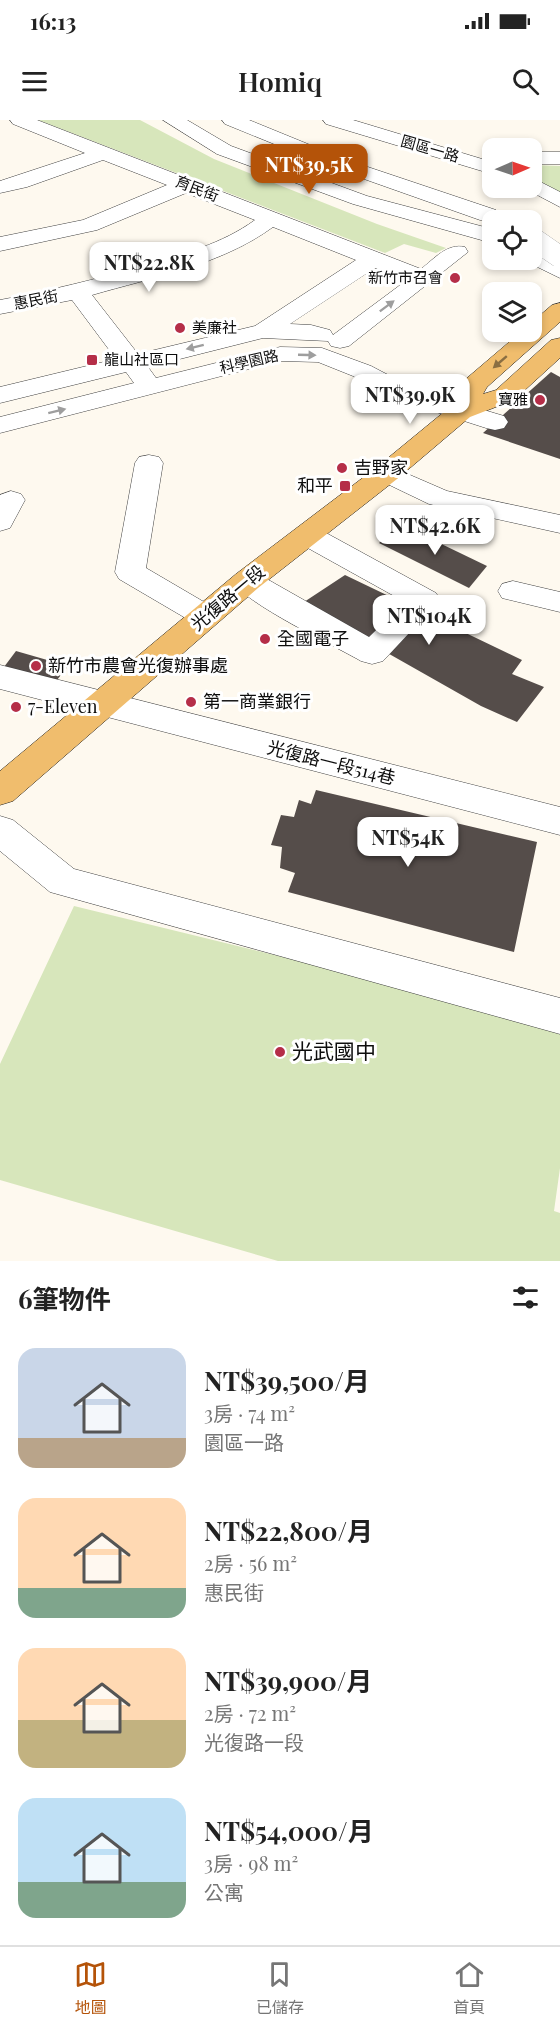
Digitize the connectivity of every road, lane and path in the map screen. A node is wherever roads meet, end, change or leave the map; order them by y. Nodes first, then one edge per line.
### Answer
1 (173, 120) edge
2 (184, 120) edge
3 (232, 120) edge
4 (333, 120) edge
5 (342, 120) edge
6 (26, 122) edge
7 (361, 129) junction
8 (0, 132) edge
9 (482, 150) edge
10 (104, 153) junction
11 (542, 158) edge
12 (560, 159) edge
13 (482, 165) edge
14 (186, 185) junction
15 (0, 187) edge
16 (542, 190) edge
17 (560, 201) edge
18 (482, 212) edge
19 (273, 217) junction
20 (452, 224) junction
21 (482, 234) edge
22 (0, 244) edge
23 (542, 244) edge
24 (542, 250) edge
25 (457, 252) dead end
26 (560, 256) edge
27 (374, 259) junction
28 (542, 261) edge
29 (560, 271) edge
30 (424, 278) junction
31 (78, 292) junction
32 (0, 307) edge
33 (560, 310) edge
34 (263, 331) junction
35 (340, 341) junction
36 (560, 345) edge
37 (132, 362) junction
38 (150, 387) junction
39 (0, 395) edge
40 (461, 411) junction
41 (495, 422) dead end
42 (0, 425) edge
43 (149, 463) dead end
44 (387, 473) junction
45 (560, 524) edge
46 (307, 535) junction
47 (247, 580) junction
48 (513, 591) dead end
49 (560, 602) edge
50 (205, 616) junction
51 (0, 677) edge
52 (102, 703) junction
53 (0, 791) edge
54 (560, 821) edge
55 (0, 830) edge
56 (560, 1016) edge

1 - 20 street
2 - 20 street
3 - 18 street
4 - 7 street, 園區一路
5 - 7 street
6 - 8 street
6 - 10 street, 育民街
7 - 9 street
7 - 13 street, 園區一路
10 - 14 street, 育民街
10 - 15 street
11 - 12 street
14 - 19 street, 育民街
14 - 22 street
16 - 17 street
19 - 27 street, 育民街
19 - 31 street, 惠民街
20 - 21 street
23 - 26 street, bridge
24 - 26 street
25 - 30 street
27 - 30 street
27 - 34 street, 科學園路
28 - 29 street
35 -> 30 street
31 - 32 street, 惠民街
31 - 37 street
33 -> 40 main road, 光復路一段
34 - 35 street, 科學園路
34 -> 37 street, 科學園路
35 - 40 street, 科學園路
36 - 40 main road, 光復路一段
37 - 38 street
37 - 39 street, 科學園路
38 -> 40 street, 科學園路
42 -> 38 street, 科學園路
40 - 41 street
40 - 44 main road, 光復路一段
43 - 50 street
44 - 45 street
44 - 46 main road, 光復路一段
46 - 47 main road, 光復路一段
46 - 47 street
47 - 50 main road, 光復路一段
48 - 49 street
50 - 52 main road, 光復路一段
51 - 52 street, 光復路一段514巷
52 - 53 main road, 光復路一段
52 - 54 street, 光復路一段514巷
55 - 56 street

